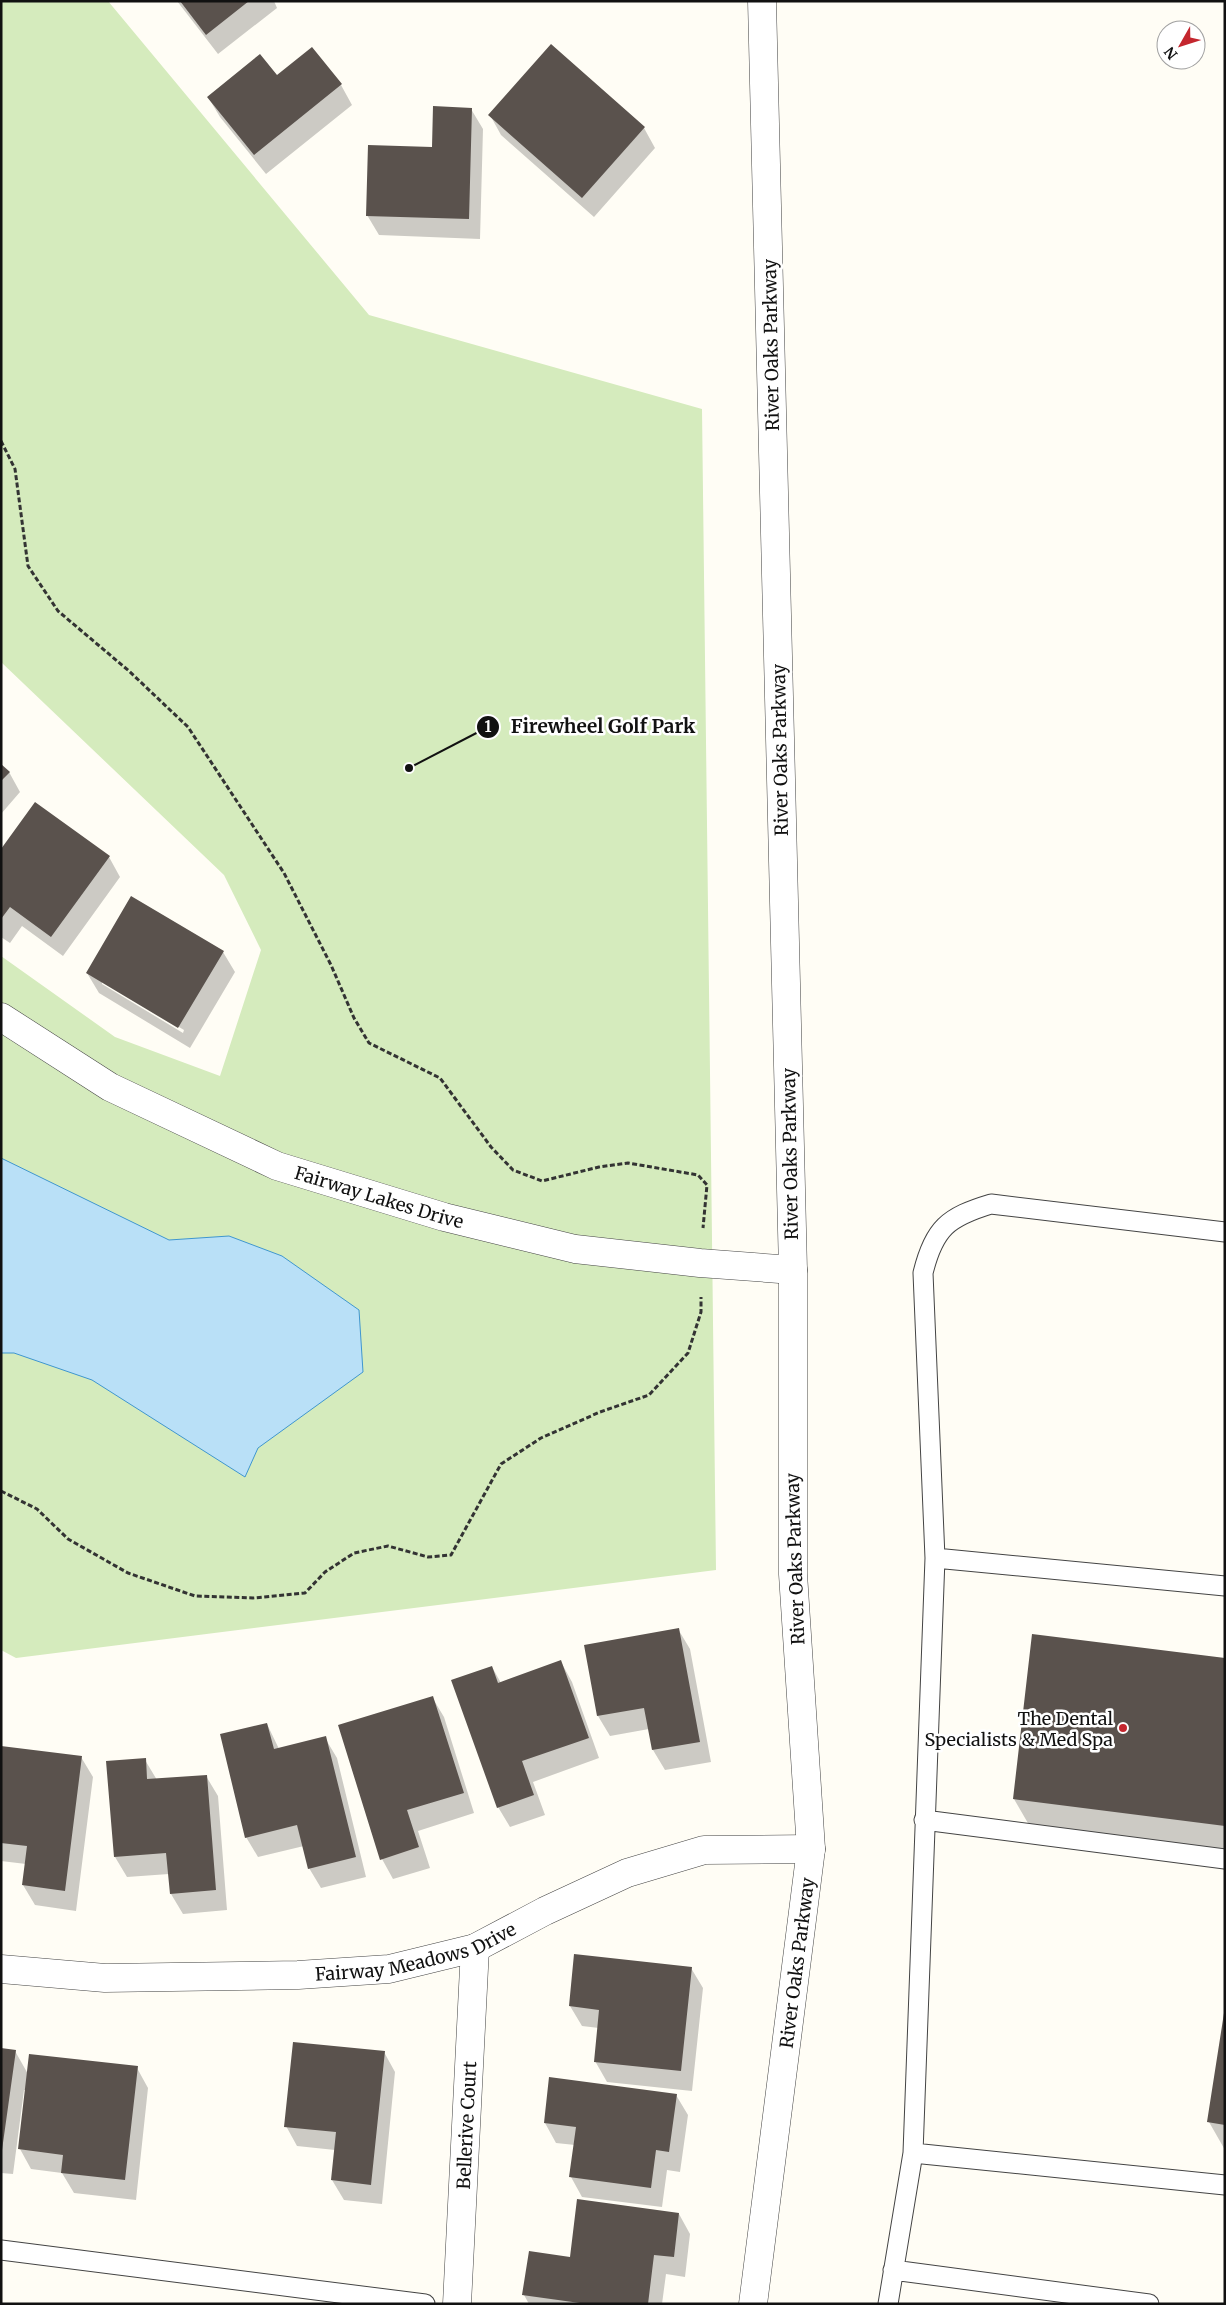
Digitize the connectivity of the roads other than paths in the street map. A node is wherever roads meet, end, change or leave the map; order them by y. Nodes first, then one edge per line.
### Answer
1 (762, 1) edge
2 (1, 1017) edge
3 (1225, 1232) edge
4 (792, 1270) junction
5 (935, 1558) junction
6 (1225, 1586) edge
7 (924, 1820) junction
8 (811, 1849) junction
9 (1225, 1859) edge
10 (475, 1948) junction
11 (1, 1969) edge
12 (913, 2154) junction
13 (1225, 2185) edge
14 (1, 2250) edge
15 (893, 2270) junction
16 (1109, 2301) edge
17 (425, 2304) edge
18 (457, 2304) edge
19 (753, 2304) edge
20 (888, 2304) edge
21 (1149, 2304) edge

1 - 4 street, River Oaks Parkway
2 - 4 street, Fairway Lakes Drive
3 - 5 lane
4 - 8 street, River Oaks Parkway
5 - 6 lane
5 - 7 lane
7 - 9 lane
7 - 12 lane
8 - 10 street, Fairway Meadows Drive
8 - 19 street, River Oaks Parkway
10 - 11 street, Fairway Meadows Drive
10 - 18 street, Bellerive Court
12 - 13 lane
12 - 15 lane
14 - 17 lane
15 - 16 lane
15 - 20 lane
16 - 21 lane

